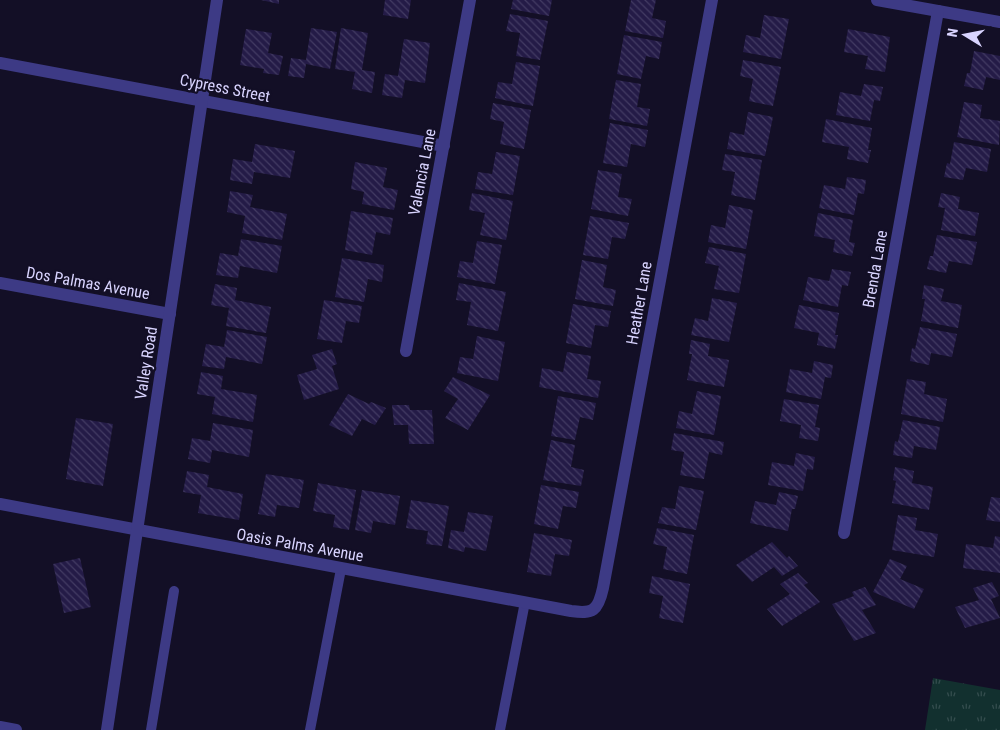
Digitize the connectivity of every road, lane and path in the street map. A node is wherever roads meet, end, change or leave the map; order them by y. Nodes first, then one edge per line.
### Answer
1 (218, 0) edge
2 (470, 0) edge
3 (712, 0) edge
4 (877, 0) edge
5 (938, 11) junction
6 (1000, 22) edge
7 (0, 63) edge
8 (202, 101) junction
9 (444, 146) junction
10 (0, 283) edge
11 (170, 314) junction
12 (406, 351) dead end
13 (0, 504) edge
14 (138, 530) junction
15 (844, 533) dead end
16 (341, 569) junction
17 (174, 591) dead end
18 (525, 602) junction
19 (594, 610) joint
20 (0, 727) edge
21 (16, 730) edge
22 (108, 730) edge
23 (151, 730) edge
24 (310, 730) edge
25 (500, 730) edge

1 - 8 street, Valley Road
2 - 9 street, Valencia Lane
3 - 19 street, Heather Lane
4 - 5 street
5 - 6 street
5 - 15 street, Brenda Lane
7 - 8 street, Cypress Street
8 - 9 street, Cypress Street
8 - 11 street, Valley Road
9 - 12 street, Valencia Lane
10 - 11 street, Dos Palmas Avenue
11 - 14 street, Valley Road
13 - 14 street, Oasis Palms Avenue
14 - 16 street, Oasis Palms Avenue
14 - 22 street, Valley Road
16 - 18 street, Oasis Palms Avenue
16 - 24 lane
17 - 23 lane
18 - 19 street, Oasis Palms Avenue
18 - 25 lane
20 - 21 street

